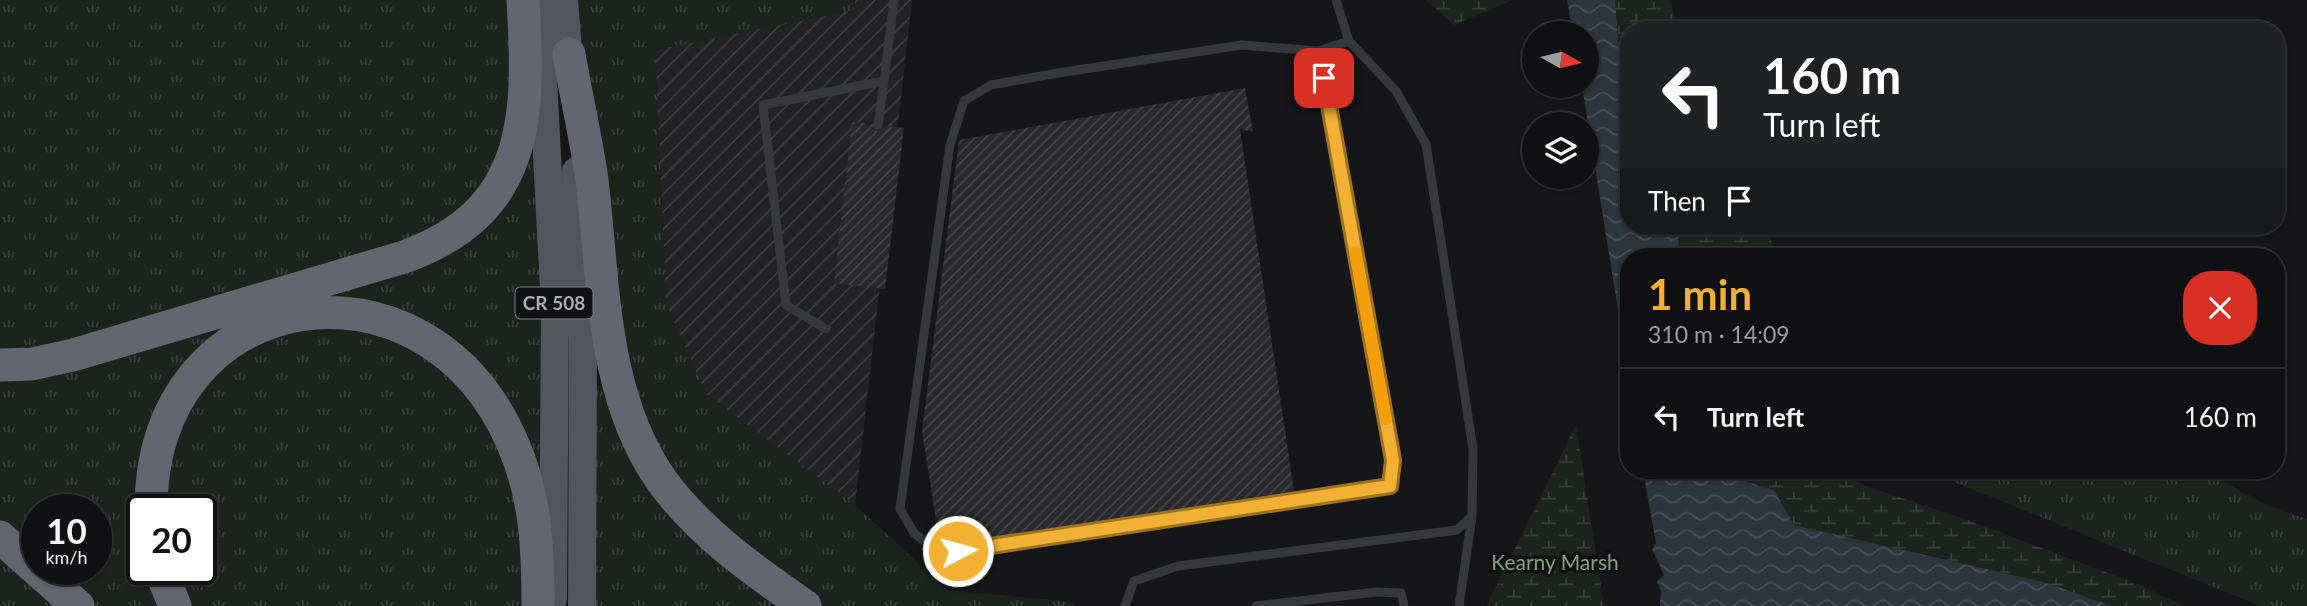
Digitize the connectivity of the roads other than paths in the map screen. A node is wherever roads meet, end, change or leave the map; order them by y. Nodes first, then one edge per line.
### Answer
1 (523, 0) edge
2 (539, 0) edge
3 (564, 0) edge
4 (894, 0) edge
5 (1336, 0) edge
6 (1349, 41) junction
7 (1318, 51) junction
8 (569, 54) junction
9 (884, 81) junction
10 (878, 125) dead end
11 (826, 328) dead end
12 (0, 365) edge
13 (152, 494) edge
14 (1472, 516) junction
15 (0, 537) edge
16 (166, 585) edge
17 (78, 606) edge
18 (175, 606) edge
19 (538, 606) edge
20 (553, 606) edge
21 (582, 606) edge
22 (805, 606) edge
23 (1125, 606) edge
24 (1256, 606) edge
25 (1405, 606) edge
26 (1459, 606) edge

1 - 12 highway
2 - 20 main road, CR 508
3 - 8 main road, CR 508
4 - 9 lane
5 - 6 lane
6 - 7 lane
6 - 14 lane
7 - 7 lane
8 - 21 main road, CR 508
8 - 22 highway
9 - 10 lane
9 - 11 lane
13 - 19 highway
14 - 23 lane
14 - 26 lane
15 - 17 highway
16 - 18 highway
24 - 25 lane

